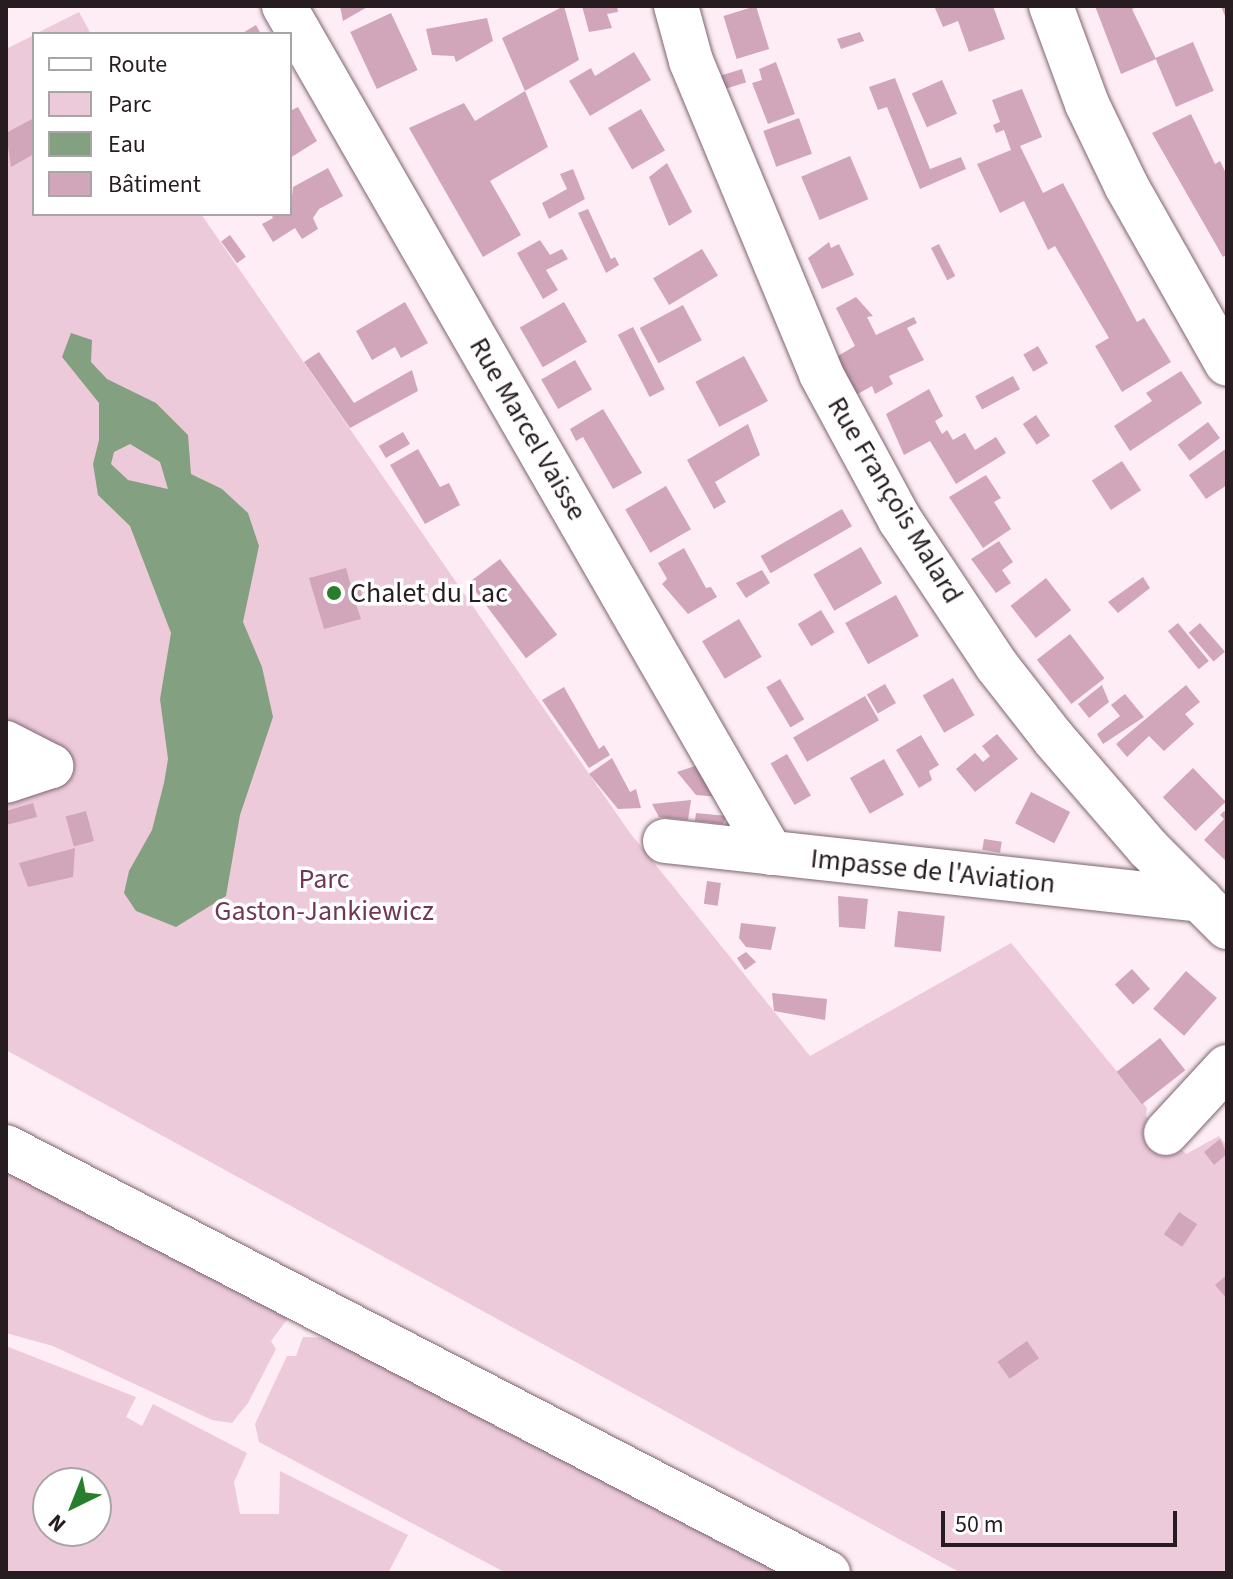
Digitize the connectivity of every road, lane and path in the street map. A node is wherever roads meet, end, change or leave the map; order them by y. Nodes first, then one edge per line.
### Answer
1 (284, 6) edge
2 (676, 6) edge
3 (1051, 6) edge
4 (1227, 364) edge
5 (6, 743) edge
6 (6, 781) edge
7 (665, 841) dead end
8 (771, 853) junction
9 (1214, 914) edge
10 (1223, 1082) edge
11 (1166, 1133) dead end
12 (6, 1147) edge
13 (828, 1573) edge

1 - 8 street, Rue Marcel Vaisse
2 - 9 street, Rue François Malard
3 - 4 street
5 - 6 street
7 - 8 street, Impasse de l'Aviation
8 - 9 street, Impasse de l'Aviation
10 - 11 street
12 - 13 street

